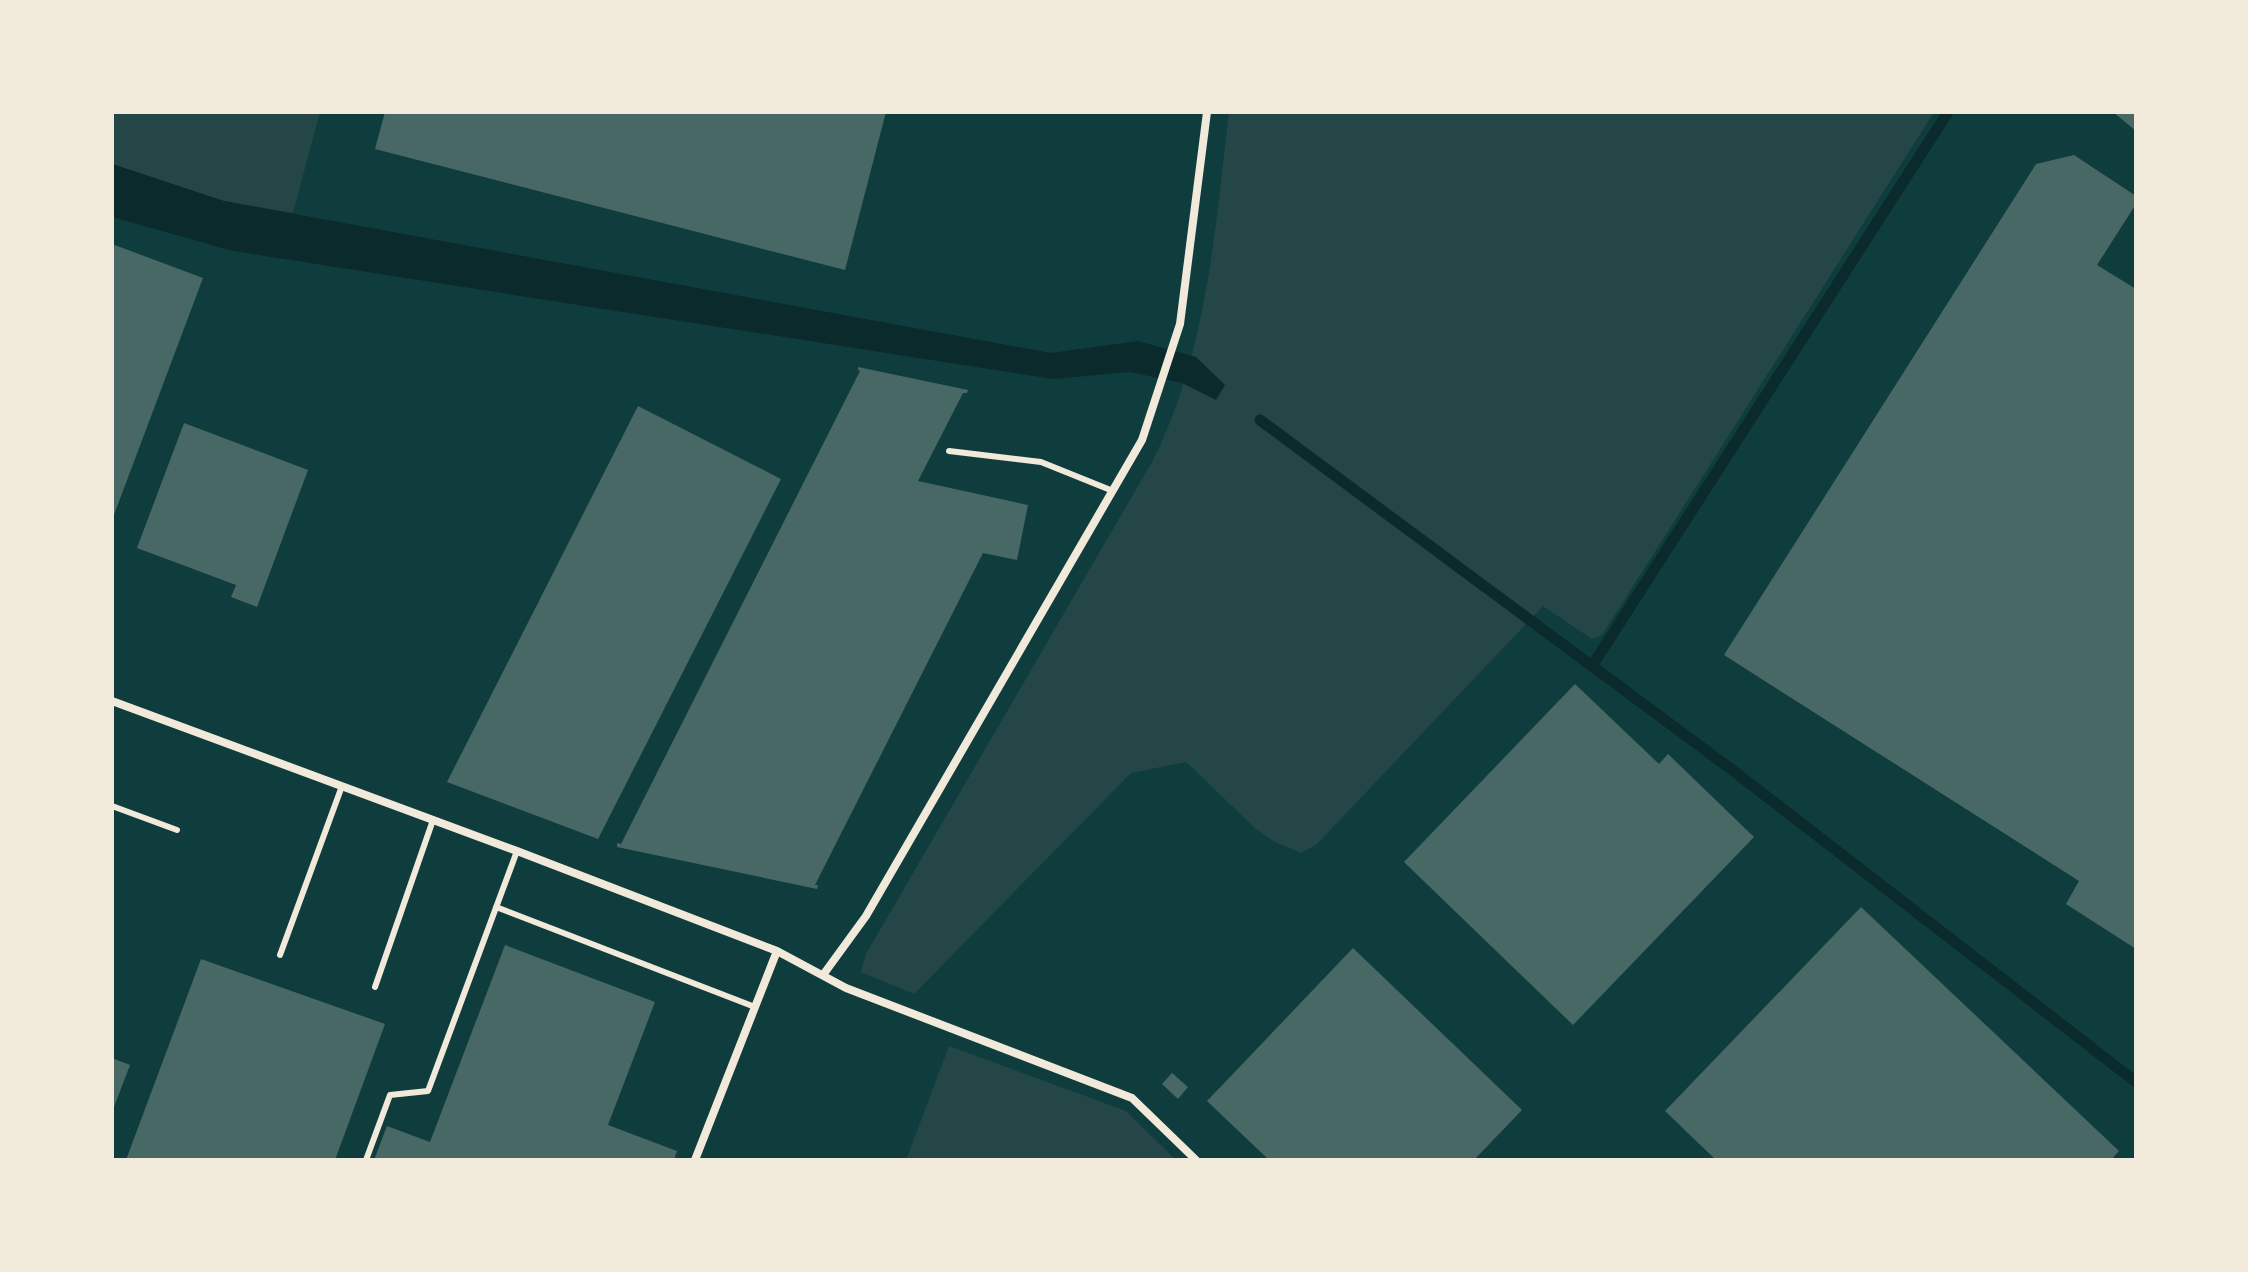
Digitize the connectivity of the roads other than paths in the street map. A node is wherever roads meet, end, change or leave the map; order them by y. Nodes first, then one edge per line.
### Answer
1 (1207, 112) edge
2 (949, 451) dead end
3 (1113, 491) junction
4 (112, 701) edge
5 (342, 786) junction
6 (112, 806) edge
7 (433, 820) junction
8 (177, 830) dead end
9 (517, 851) junction
10 (496, 907) junction
11 (777, 951) junction
12 (280, 955) dead end
13 (823, 975) junction
14 (375, 987) dead end
15 (755, 1007) junction
16 (366, 1160) edge
17 (695, 1160) edge
18 (1196, 1160) edge

1 - 3 street
2 - 3 lane
3 - 13 street
4 - 5 street
5 - 7 street
5 - 12 lane
6 - 8 lane
7 - 9 street
7 - 14 lane
9 - 10 lane
9 - 11 street
10 - 15 lane
10 - 16 lane
11 - 13 street
11 - 15 street
13 - 18 street
15 - 17 street

